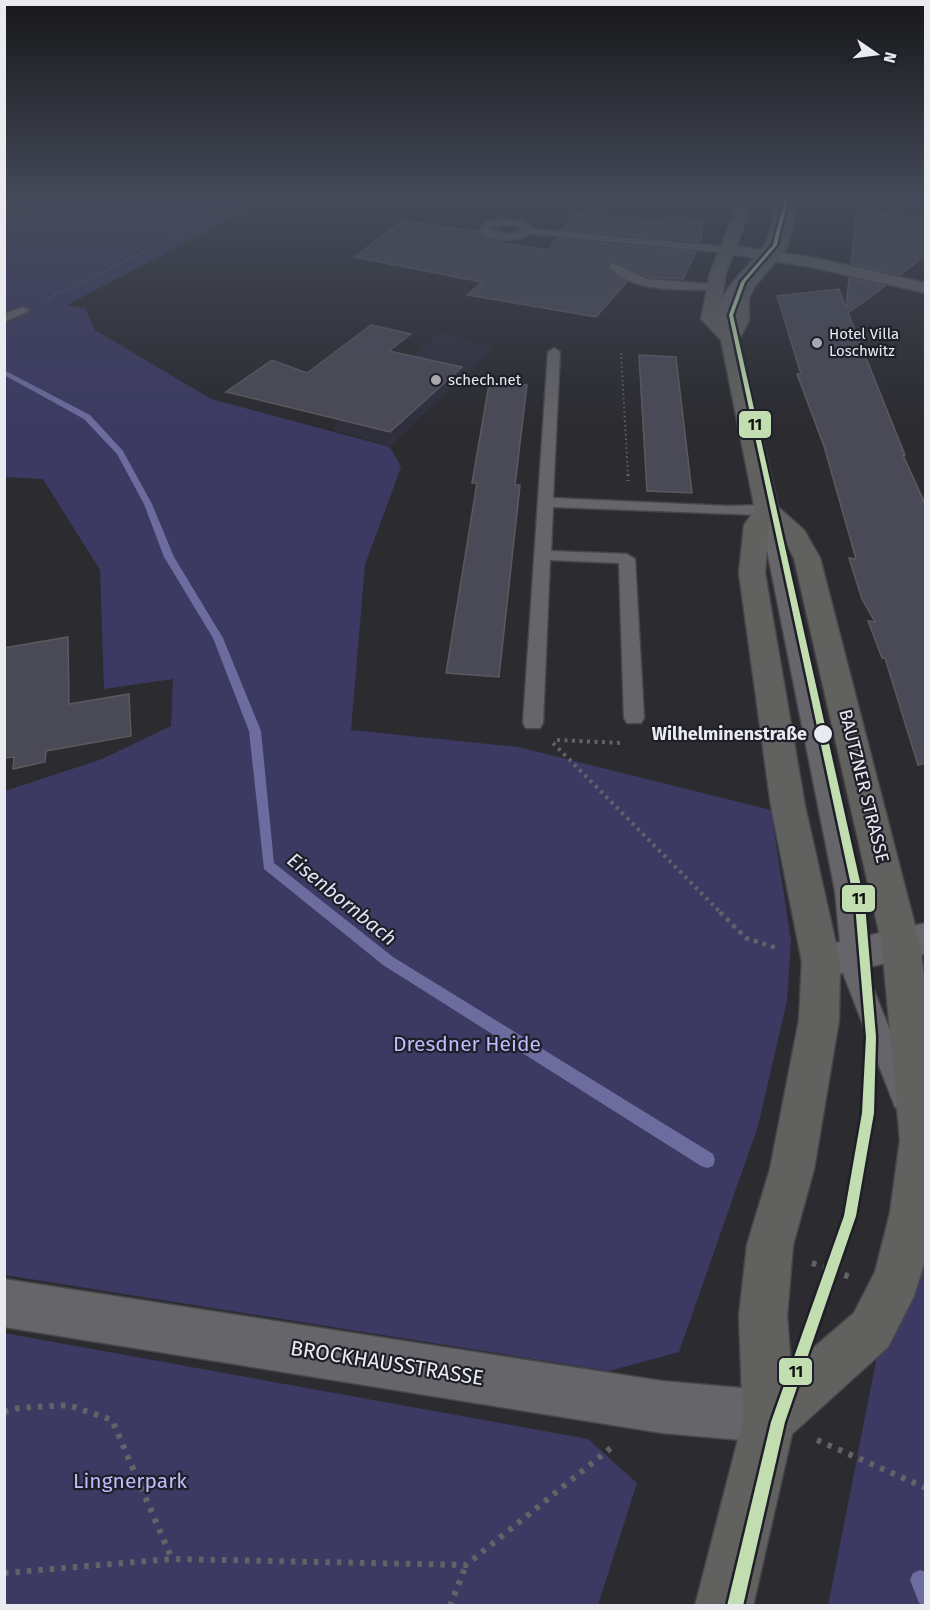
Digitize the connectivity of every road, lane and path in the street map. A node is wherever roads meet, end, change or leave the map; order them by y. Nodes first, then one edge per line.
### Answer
1 (96, 275) edge
2 (624, 275) edge
3 (715, 275) edge
4 (753, 275) edge
5 (868, 275) edge
6 (712, 287) junction
7 (926, 288) edge
8 (23, 310) joint
9 (4, 319) edge
10 (730, 339) junction
11 (554, 352) dead end
12 (621, 353) dead end
13 (628, 485) dead end
14 (545, 502) junction
15 (767, 510) junction
16 (542, 555) junction
17 (634, 718) joint
18 (533, 723) dead end
19 (914, 941) edge
20 (837, 959) junction
21 (922, 1140) junction
22 (770, 1245) junction
23 (891, 1292) junction
24 (4, 1303) edge
25 (662, 1407) junction
26 (4, 1412) edge
27 (769, 1420) junction
28 (926, 1488) edge
29 (172, 1559) junction
30 (466, 1565) junction
31 (4, 1573) edge
32 (450, 1605) edge
33 (723, 1605) edge

1 - 8 path
2 - 6 lane
3 - 6 main road
4 - 10 main road
5 - 7 street
6 - 10 main road
8 - 9 lane
10 - 15 main road
11 - 14 lane
12 - 13 path
14 - 15 lane
14 - 16 lane
15 - 19 main road, BAUTZNER STRASSE
15 - 20 lane
15 - 20 main road
16 - 17 lane
16 - 18 lane
17 - 20 path
19 - 20 street
19 - 21 main road, BAUTZNER STRASSE
20 - 21 lane
20 - 22 main road
21 - 23 main road, BAUTZNER STRASSE
22 - 23 path
22 - 27 main road
23 - 27 main road, BAUTZNER STRASSE
24 - 25 street, BROCKHAUSSTRASSE
25 - 27 street, BROCKHAUSSTRASSE
25 - 30 path
26 - 29 path
27 - 28 path
27 - 33 main road
29 - 30 path
29 - 31 path
30 - 32 path

